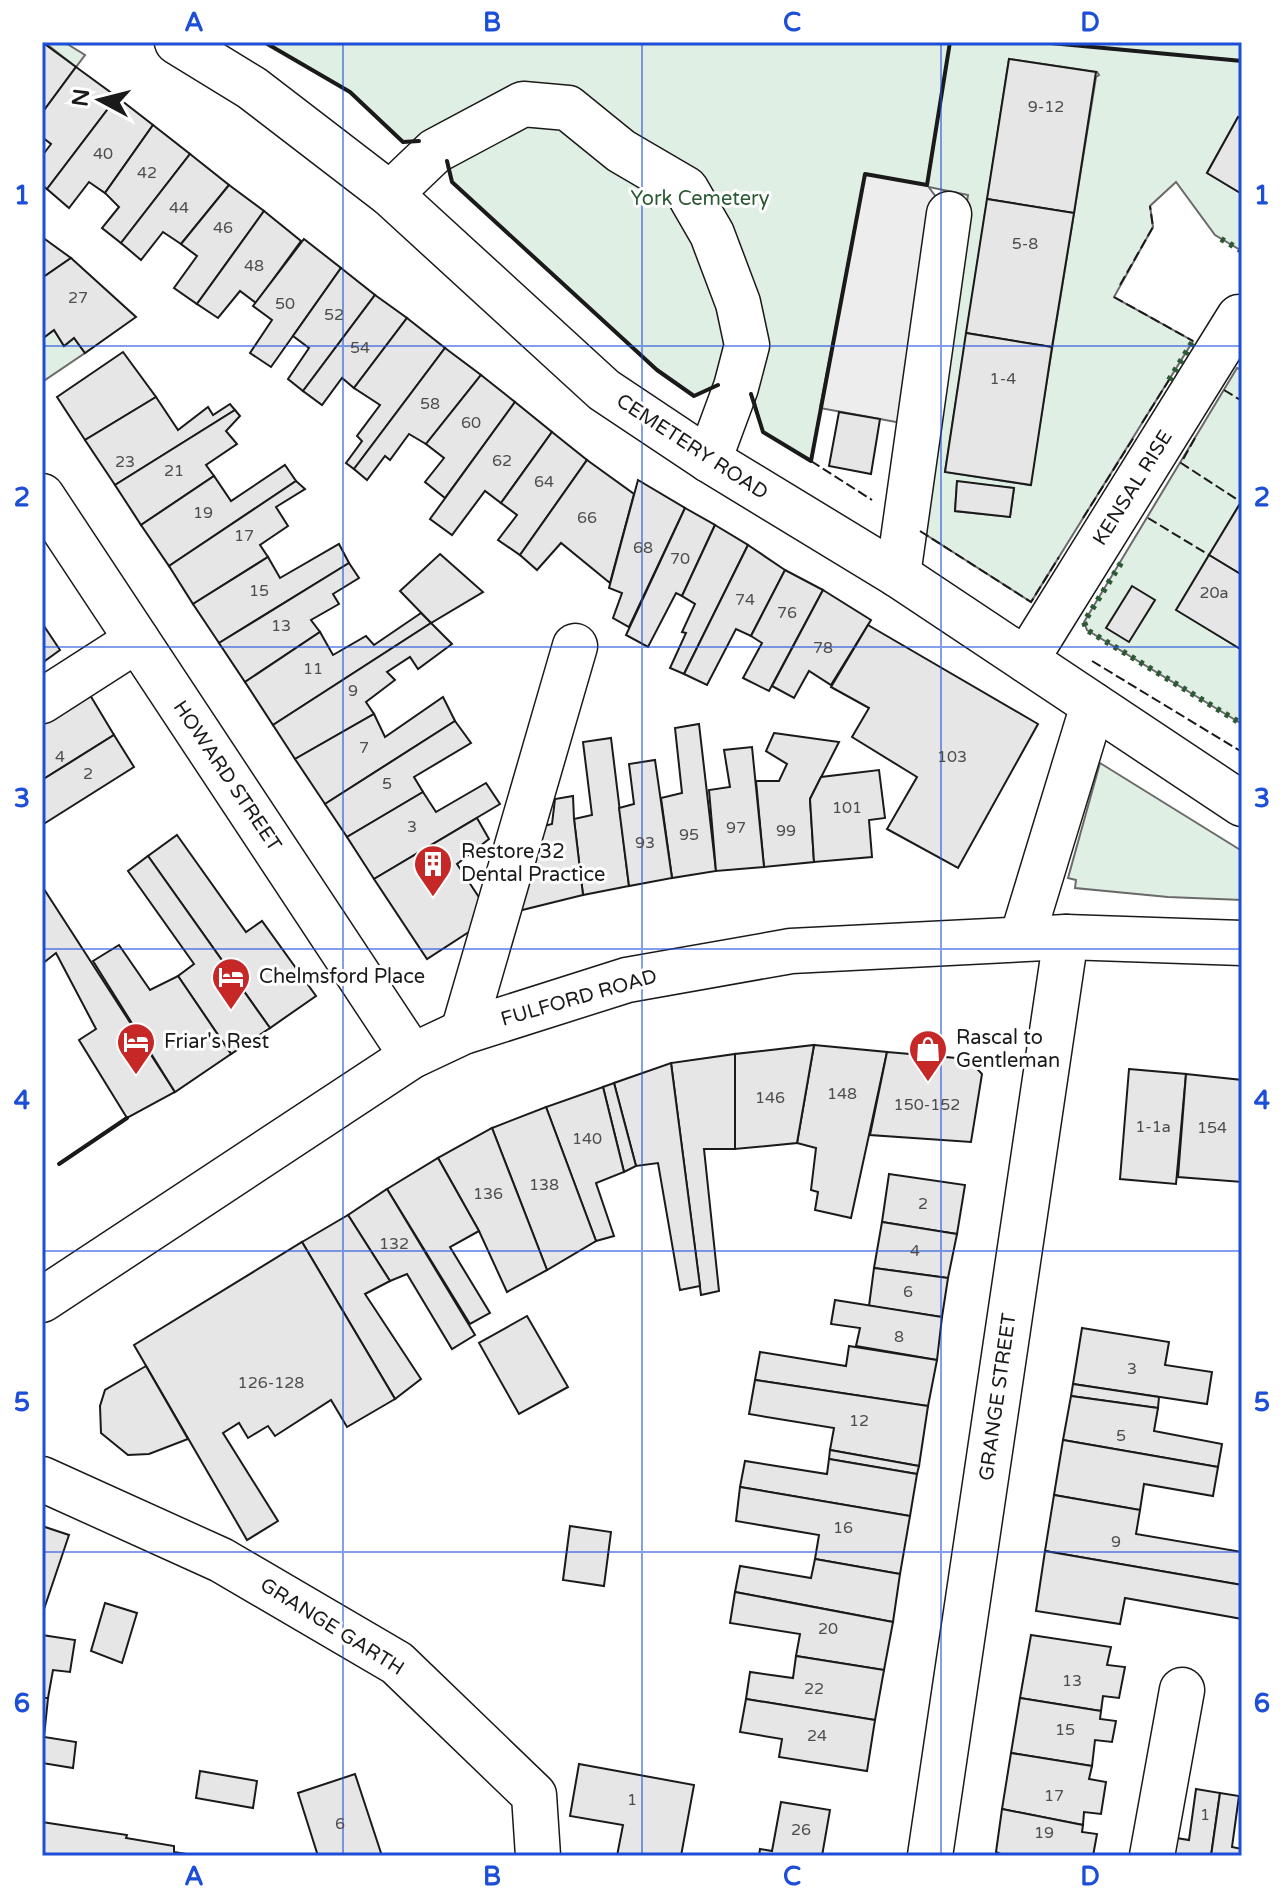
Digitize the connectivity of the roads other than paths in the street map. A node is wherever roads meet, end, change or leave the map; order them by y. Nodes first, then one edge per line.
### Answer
1 (177, 42) edge
2 (390, 194) junction
3 (949, 214) dead end
4 (1239, 317) dead end
5 (709, 460) junction
6 (42, 496) edge
7 (898, 575) junction
8 (137, 640) junction
9 (575, 646) dead end
10 (1026, 660) junction
11 (42, 701) edge
12 (1093, 705) junction
13 (1242, 804) edge
14 (1066, 937) junction
15 (1022, 938) junction
16 (1242, 943) edge
17 (463, 1032) junction
18 (412, 1056) junction
19 (42, 1300) edge
20 (42, 1479) edge
21 (1182, 1690) dead end
22 (538, 1856) edge
23 (930, 1856) edge
24 (1152, 1856) edge

1 - 2 main road, CEMETERY ROAD
2 - 5 main road, CEMETERY ROAD
2 - 5 main road
3 - 7 main road
4 - 10 main road, KENSAL RISE
5 - 7 main road, CEMETERY ROAD
6 - 8 main road, HOWARD STREET
7 - 10 main road, CEMETERY ROAD
8 - 11 main road
8 - 18 main road, HOWARD STREET
9 - 17 main road
10 - 12 main road, CEMETERY ROAD
12 - 13 main road, CEMETERY ROAD
12 - 15 main road
14 - 15 main road, FULFORD ROAD
14 - 16 main road, FULFORD ROAD
14 - 23 main road, GRANGE STREET
15 - 17 main road, FULFORD ROAD
17 - 18 main road, FULFORD ROAD
18 - 19 main road, FULFORD ROAD
20 - 22 main road, GRANGE GARTH
21 - 24 main road

